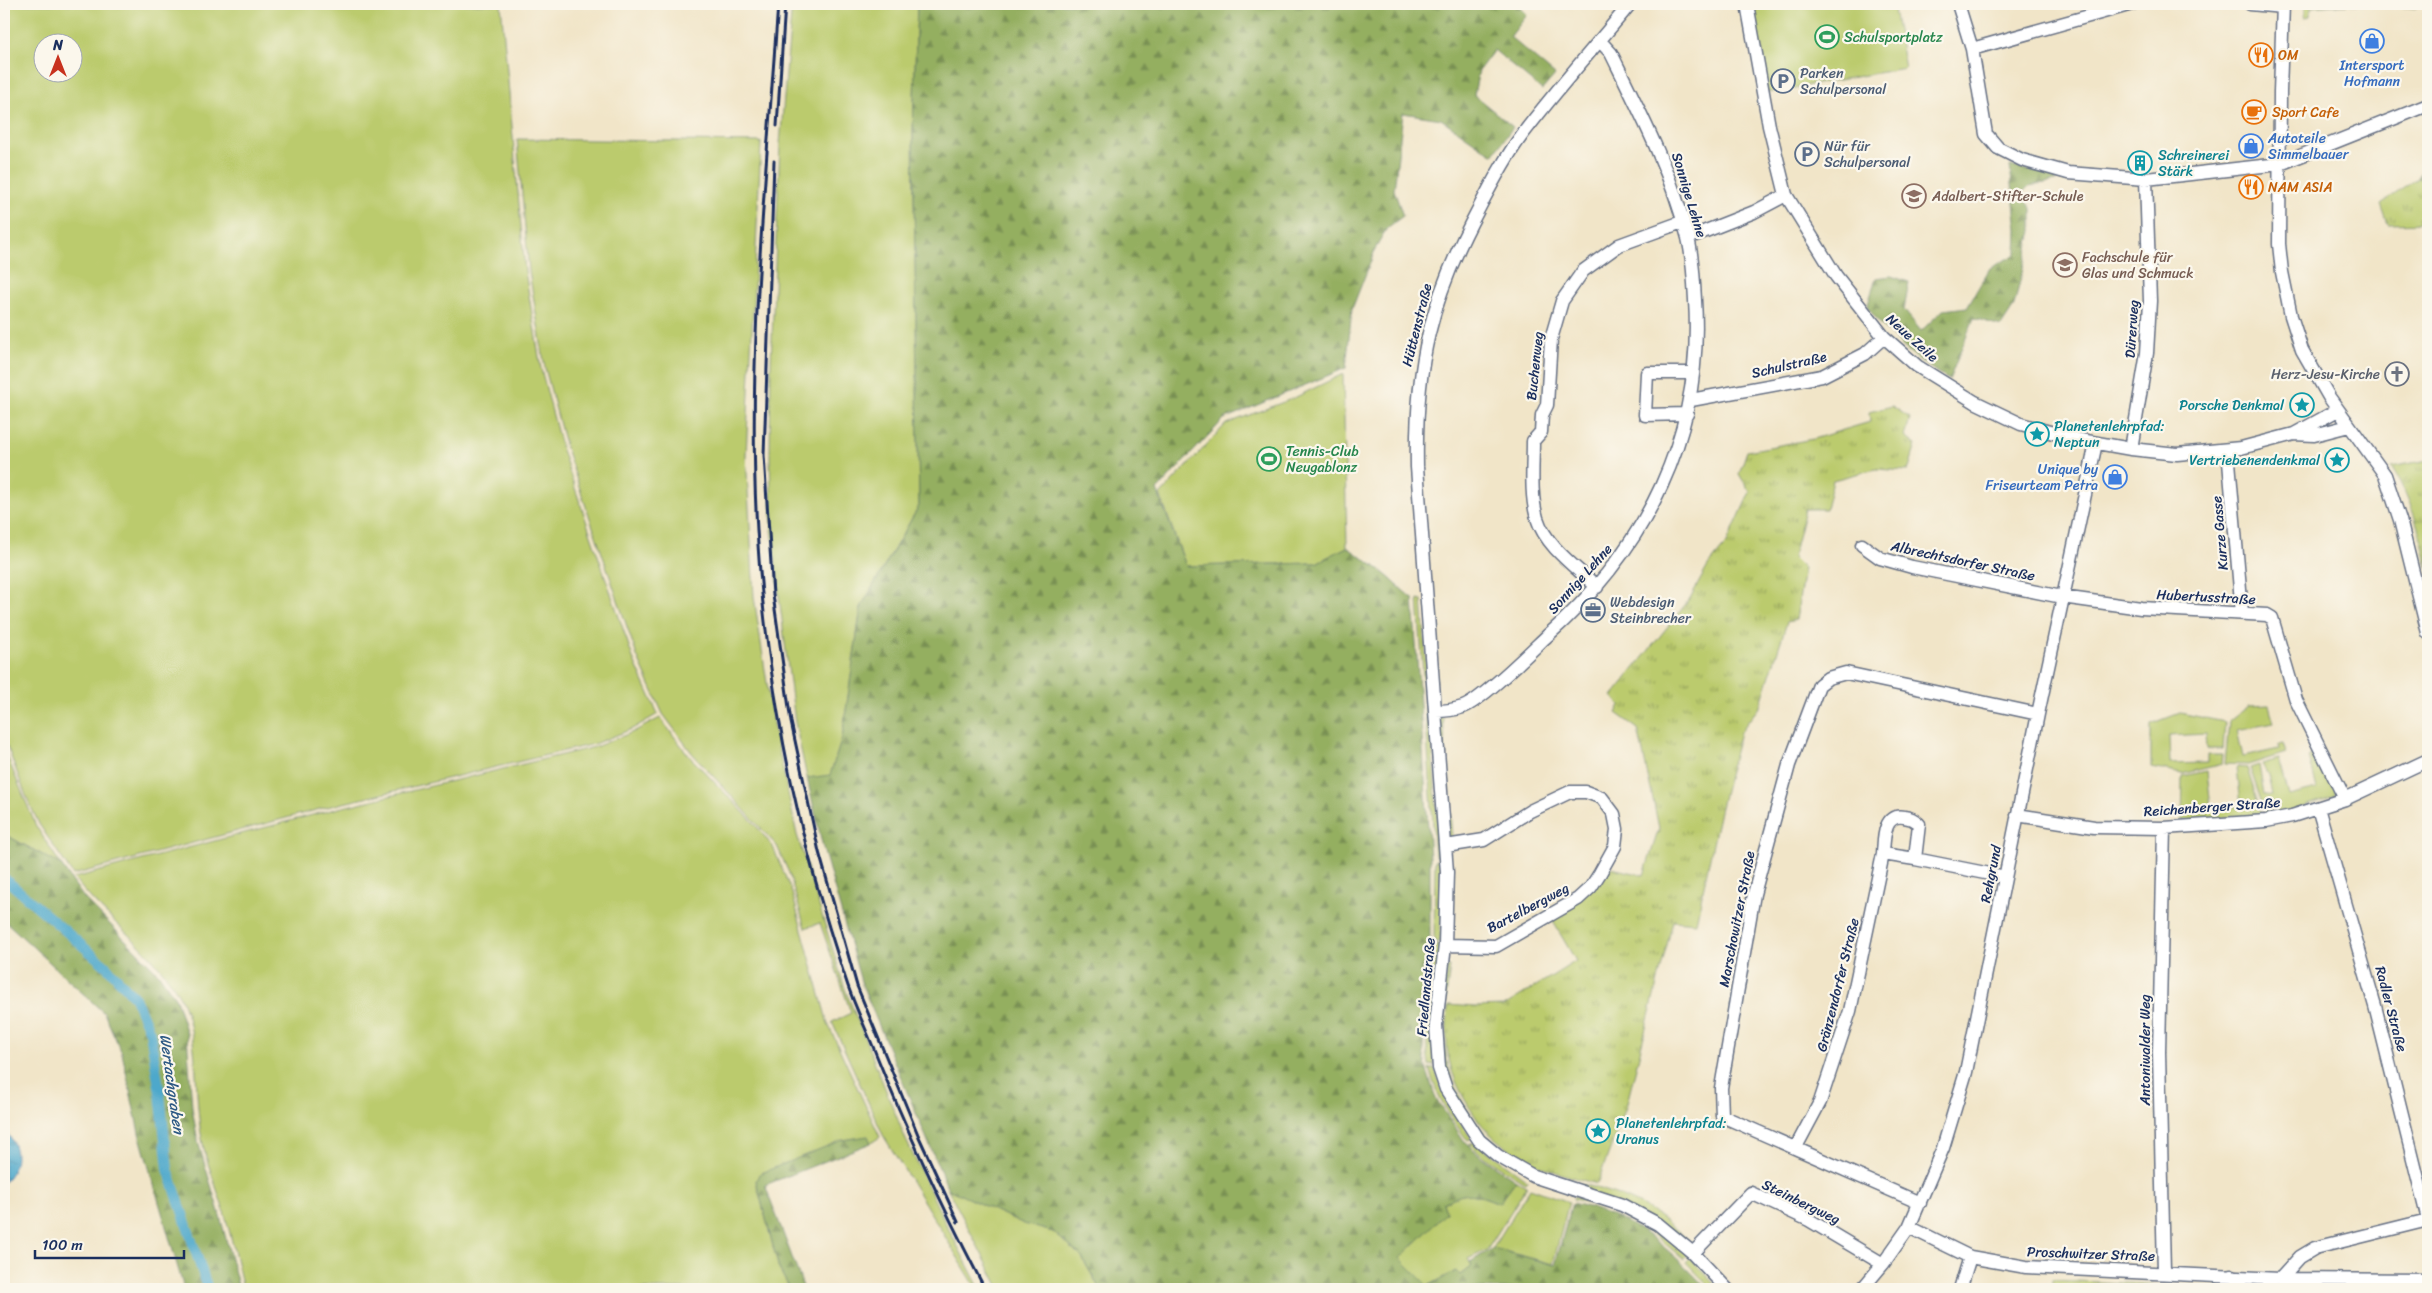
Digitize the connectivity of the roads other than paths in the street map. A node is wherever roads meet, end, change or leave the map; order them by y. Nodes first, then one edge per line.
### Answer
1 (1630, 4) edge
2 (1747, 4) edge
3 (1958, 4) edge
4 (2132, 4) edge
5 (2250, 4) edge
6 (2283, 6) edge
7 (1600, 41) junction
8 (1972, 49) junction
9 (2428, 105) edge
10 (2280, 164) junction
11 (2146, 179) junction
12 (1786, 195) junction
13 (1682, 222) junction
14 (1688, 238) junction
15 (1884, 337) junction
16 (1693, 373) junction
17 (1691, 400) junction
18 (2338, 410) junction
19 (1687, 414) junction
20 (2349, 426) junction
21 (2294, 434) junction
22 (2096, 443) junction
23 (2132, 450) junction
24 (2228, 450) junction
25 (1862, 545) dead end
26 (1597, 587) junction
27 (2423, 593) edge
28 (2062, 597) junction
29 (2242, 613) junction
30 (2428, 633) edge
31 (1436, 711) junction
32 (2038, 714) junction
33 (2428, 760) edge
34 (2345, 799) junction
35 (2318, 808) junction
36 (2017, 815) junction
37 (2164, 828) junction
38 (1446, 846) junction
39 (1883, 854) junction
40 (1915, 858) junction
41 (2005, 877) junction
42 (1445, 945) junction
43 (1796, 1147) junction
44 (1920, 1203) junction
45 (2428, 1220) edge
46 (1909, 1227) junction
47 (1693, 1253) junction
48 (1970, 1256) junction
49 (1883, 1264) junction
50 (2164, 1272) junction
51 (2232, 1276) junction
52 (2280, 1279) junction
53 (2428, 1280) edge
54 (1727, 1289) edge
55 (1862, 1289) edge
56 (1960, 1289) edge
57 (2230, 1289) edge

1 - 7 street, Hüttenstraße
2 - 12 street, Neue Zeile
3 - 8 street
4 - 8 street
5 - 6 street
6 - 10 street
7 - 13 street, Sonnige Lehne
7 - 31 street, Hüttenstraße
8 - 11 street
9 - 10 street
10 - 11 street
10 - 18 street
11 - 23 street, Dürerweg
12 - 14 street
12 - 15 street, Neue Zeile
13 - 14 street, Sonnige Lehne
13 - 26 street, Buchenweg
14 - 16 street, Sonnige Lehne
15 - 17 street, Schulstraße
15 - 22 street, Neue Zeile
16 - 17 street, Sonnige Lehne
16 - 19 street
17 - 19 street, Sonnige Lehne
18 - 20 street
18 - 21 street, Neue Zeile
19 - 26 street, Sonnige Lehne
20 - 21 street, Neue Zeile
20 - 27 street
21 - 24 street, Neue Zeile
22 - 23 street, Neue Zeile
22 - 28 street, Rehgrund
23 - 24 street, Neue Zeile
24 - 29 street, Kurze Gasse
25 - 28 street, Albrechtsdorfer Straße
26 - 31 street, Sonnige Lehne
27 - 30 street
28 - 29 street, Hubertusstraße
28 - 32 street, Rehgrund
29 - 34 street, Hubertusstraße
31 - 38 street, Friedlandstraße
32 - 36 street, Rehgrund
32 - 43 street, Marschowitzer Straße
33 - 34 street, Reichenberger Straße
34 - 35 street, Reichenberger Straße
35 - 37 street, Reichenberger Straße
35 - 45 street, Radler Straße
36 - 37 street, Reichenberger Straße
36 - 41 street, Rehgrund
37 - 50 street, Antoniwalder Weg
38 - 42 street, Friedlandstraße
38 - 42 street, Bartelbergweg
39 - 40 street
39 - 40 street, Gränzendorfer Straße
39 - 43 street, Gränzendorfer Straße
40 - 41 street
41 - 44 street, Rehgrund
42 - 47 street, Friedlandstraße
43 - 44 street, Marschowitzer Straße
44 - 46 street, Rehgrund
45 - 52 street
46 - 48 street, Proschwitzer Straße
46 - 49 street, Rehgrund
47 - 49 street, Steinbergweg
47 - 54 street, Friedlandstraße
48 - 50 street, Proschwitzer Straße
48 - 56 street
49 - 55 street, Rehgrund
50 - 51 street, Proschwitzer Straße
51 - 52 street, Proschwitzer Straße
51 - 57 street
52 - 53 street, Proschwitzer Straße

